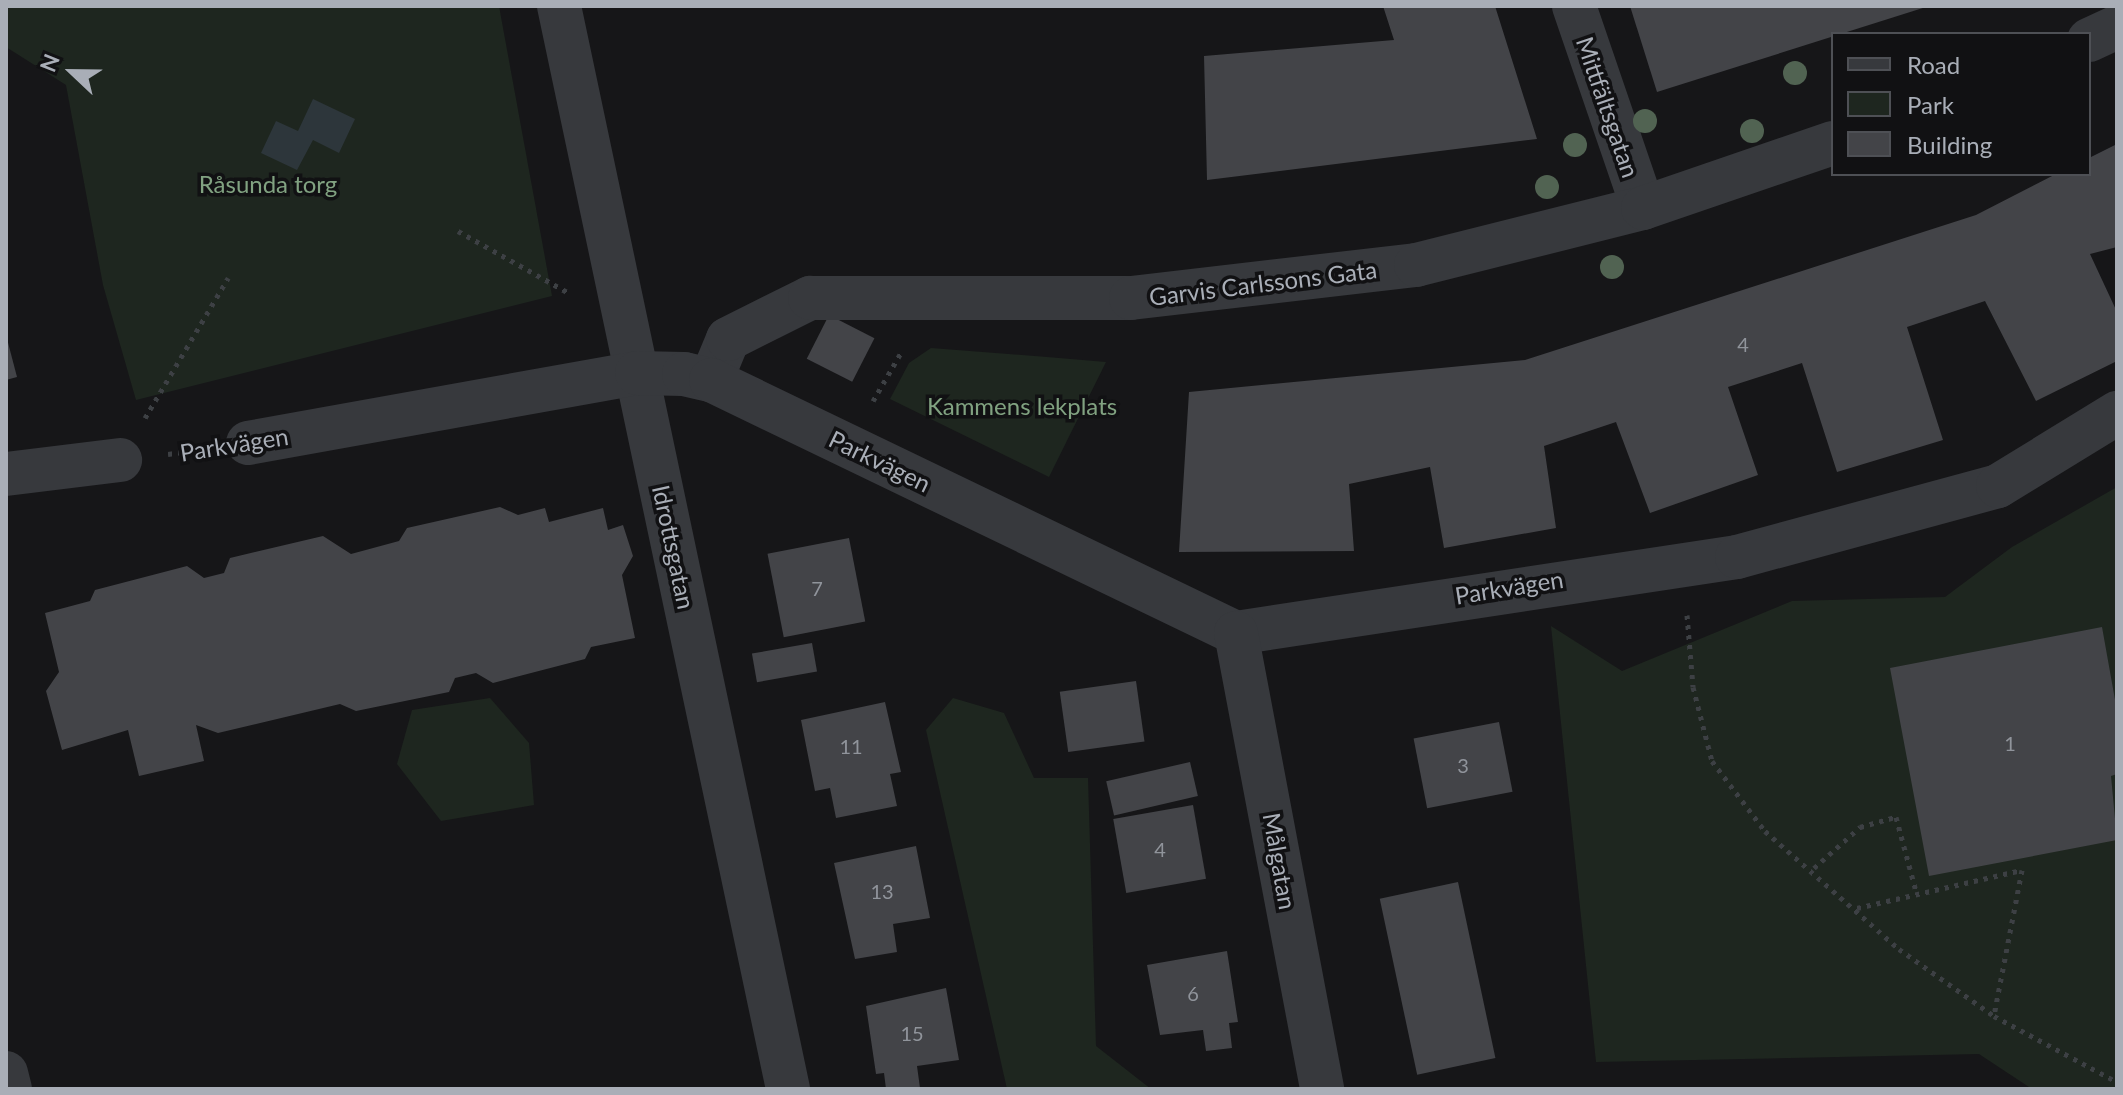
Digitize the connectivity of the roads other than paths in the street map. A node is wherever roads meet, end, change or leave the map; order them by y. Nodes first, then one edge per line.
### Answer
1 (559, 6) edge
2 (1574, 6) edge
3 (2117, 27) edge
4 (2091, 39) edge
5 (1831, 144) edge
6 (1643, 208) junction
7 (637, 373) junction
8 (711, 380) junction
9 (2117, 413) edge
10 (248, 443) road end
11 (120, 460) road end
12 (6, 474) edge
13 (1236, 633) junction
14 (6, 1073) edge
15 (10, 1089) edge
16 (788, 1089) edge
17 (1322, 1089) edge

1 - 7 street, Idrottsgatan
2 - 6 street, Mittfältsgatan
3 - 4 street
5 - 6 street, Garvis Carlssons Gata
6 - 8 street, Garvis Carlssons Gata
7 - 8 street, Parkvägen
7 - 10 street, Parkvägen
7 - 16 street, Idrottsgatan
8 - 13 street, Parkvägen
9 - 13 street, Parkvägen
11 - 12 street
13 - 17 street, Målgatan
14 - 15 street

